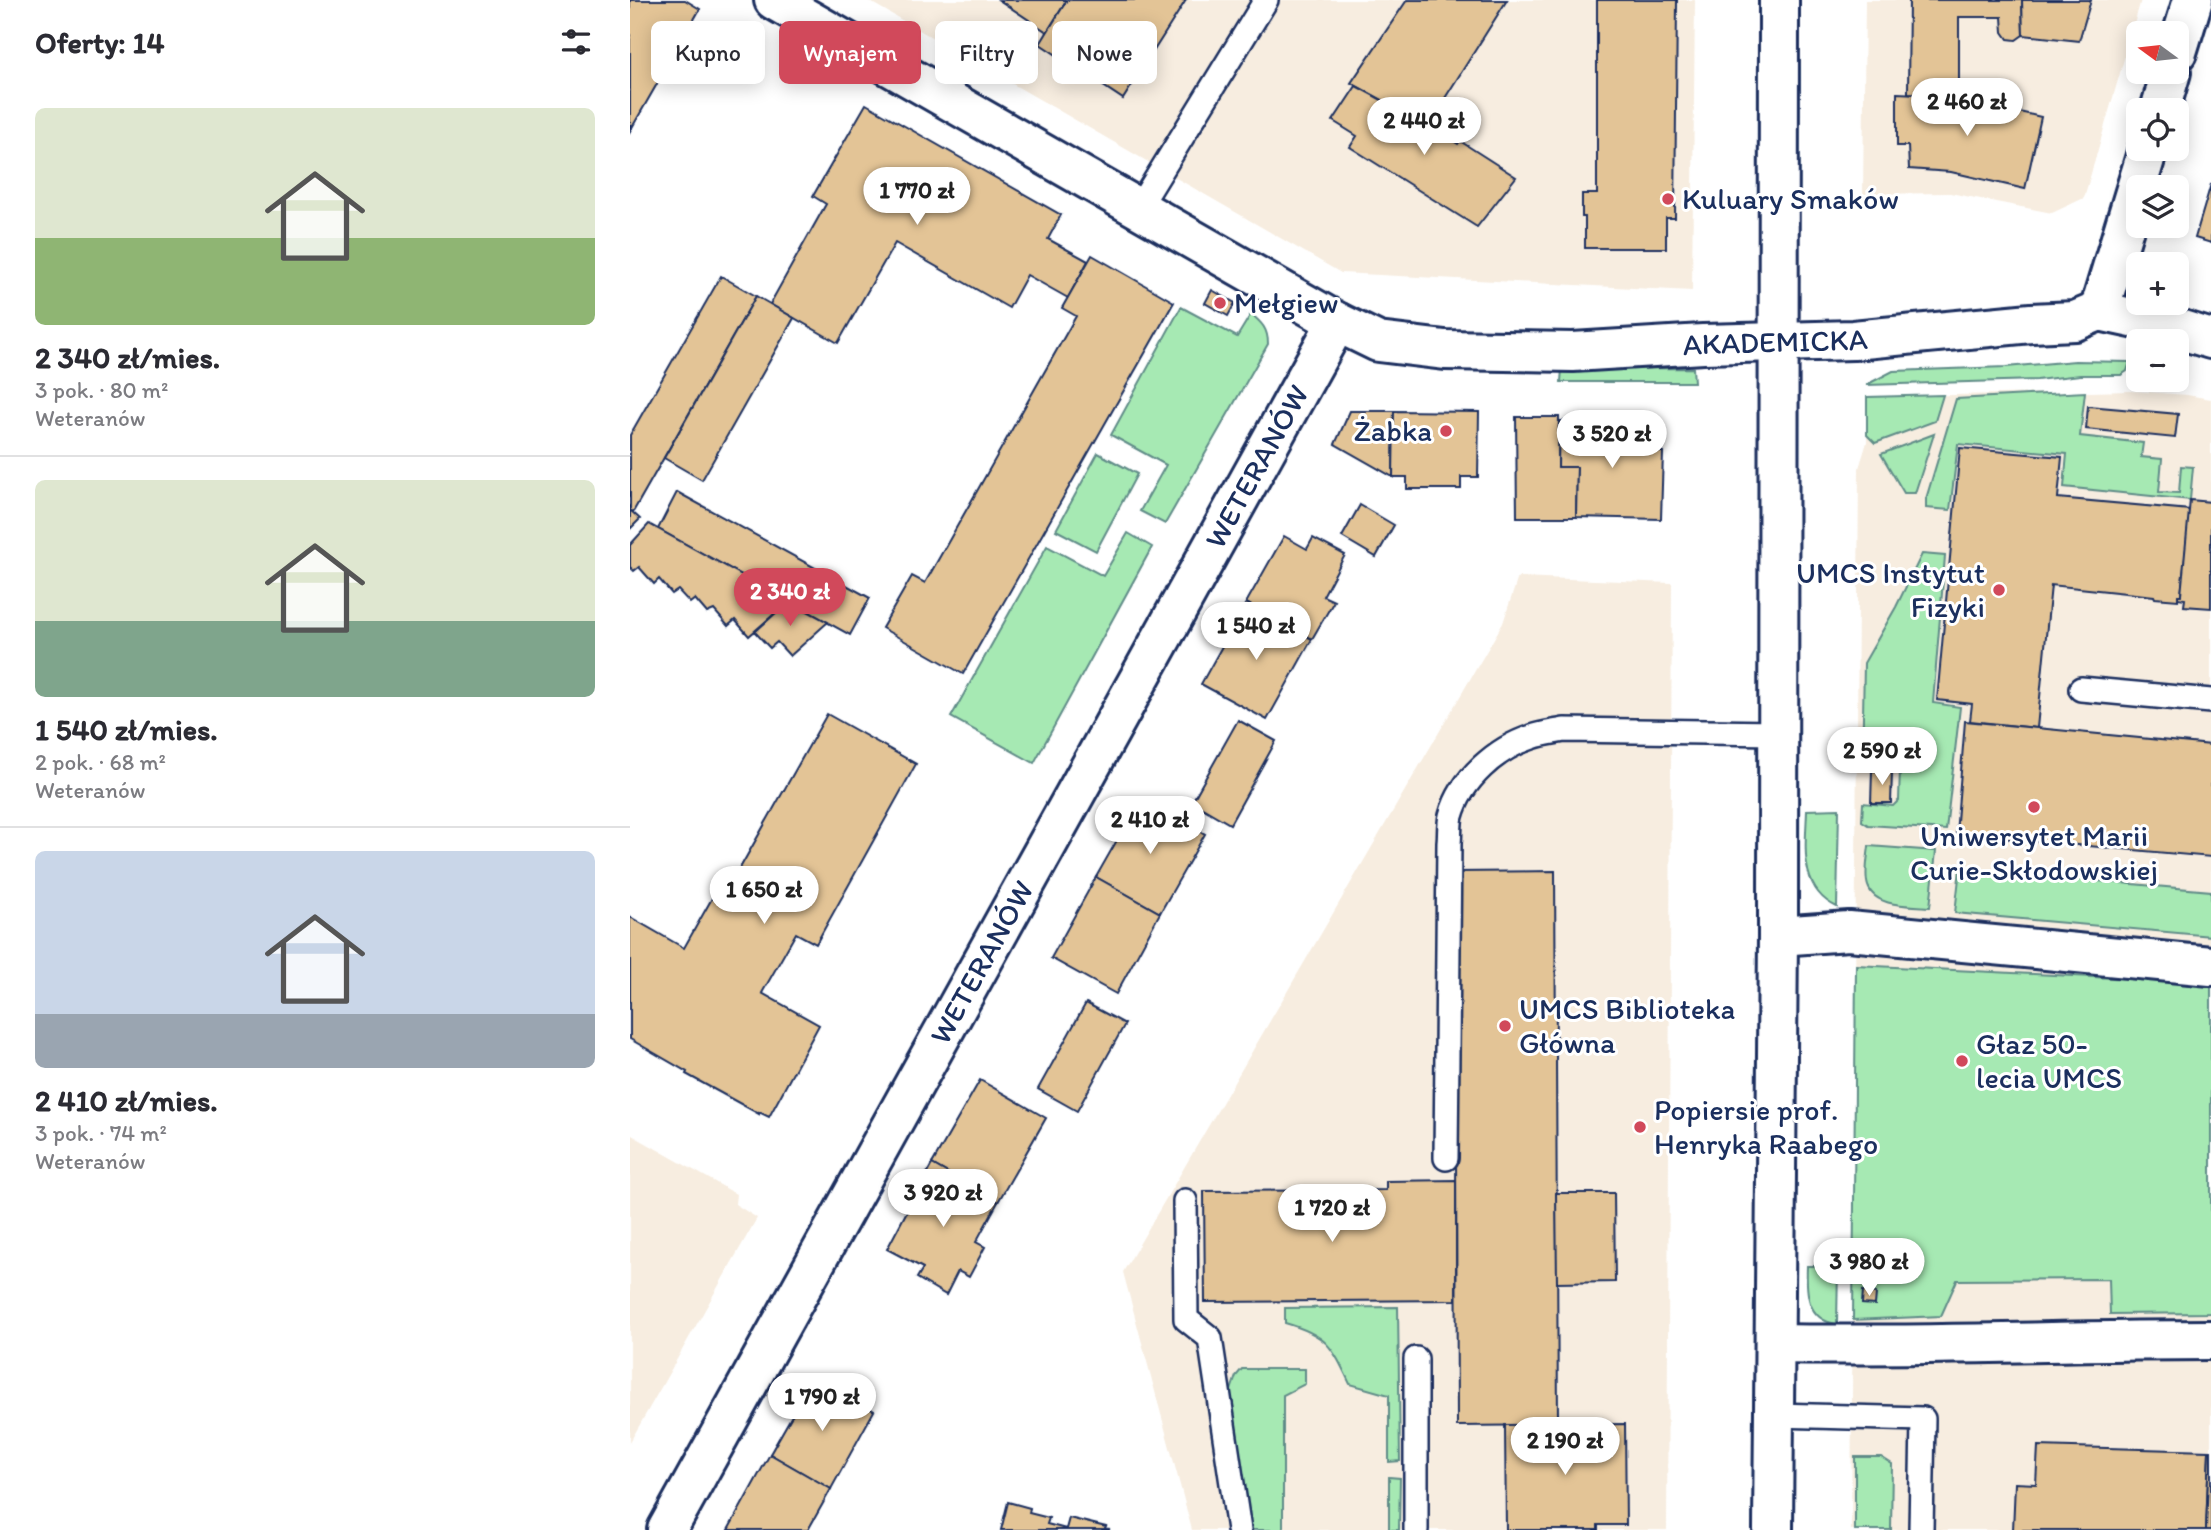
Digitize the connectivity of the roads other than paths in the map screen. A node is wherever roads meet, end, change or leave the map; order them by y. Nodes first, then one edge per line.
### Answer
1 (774, 0) edge
2 (1266, 0) edge
3 (1779, 0) edge
4 (2193, 0) edge
5 (2187, 21) edge
6 (2144, 161) edge
7 (1139, 207) junction
8 (2099, 311) junction
9 (1337, 322) junction
10 (2211, 339) edge
11 (1780, 343) junction
12 (2081, 689) dead end
13 (2211, 701) edge
14 (1777, 733) junction
15 (1778, 936) junction
16 (2211, 966) edge
17 (1446, 1158) dead end
18 (1185, 1201) dead end
19 (2211, 1340) edge
20 (1776, 1344) junction
21 (1416, 1359) dead end
22 (1775, 1415) junction
23 (667, 1530) edge
24 (1239, 1530) edge
25 (1416, 1530) edge
26 (1773, 1530) edge
27 (1921, 1530) edge

1 - 7 street, AKADEMICKA
2 - 7 lane
3 - 11 street
4 - 5 street
6 - 8 street
7 - 9 street, AKADEMICKA
8 - 10 street, AKADEMICKA
8 - 11 street, AKADEMICKA
9 - 11 street, AKADEMICKA
9 - 23 street, WETERANÓW
11 - 14 street
12 - 13 lane
14 - 15 street
14 - 17 lane
15 - 16 street
15 - 20 street
18 - 24 lane
19 - 20 street
20 - 22 street
21 - 25 lane
22 - 26 street
22 - 27 lane

